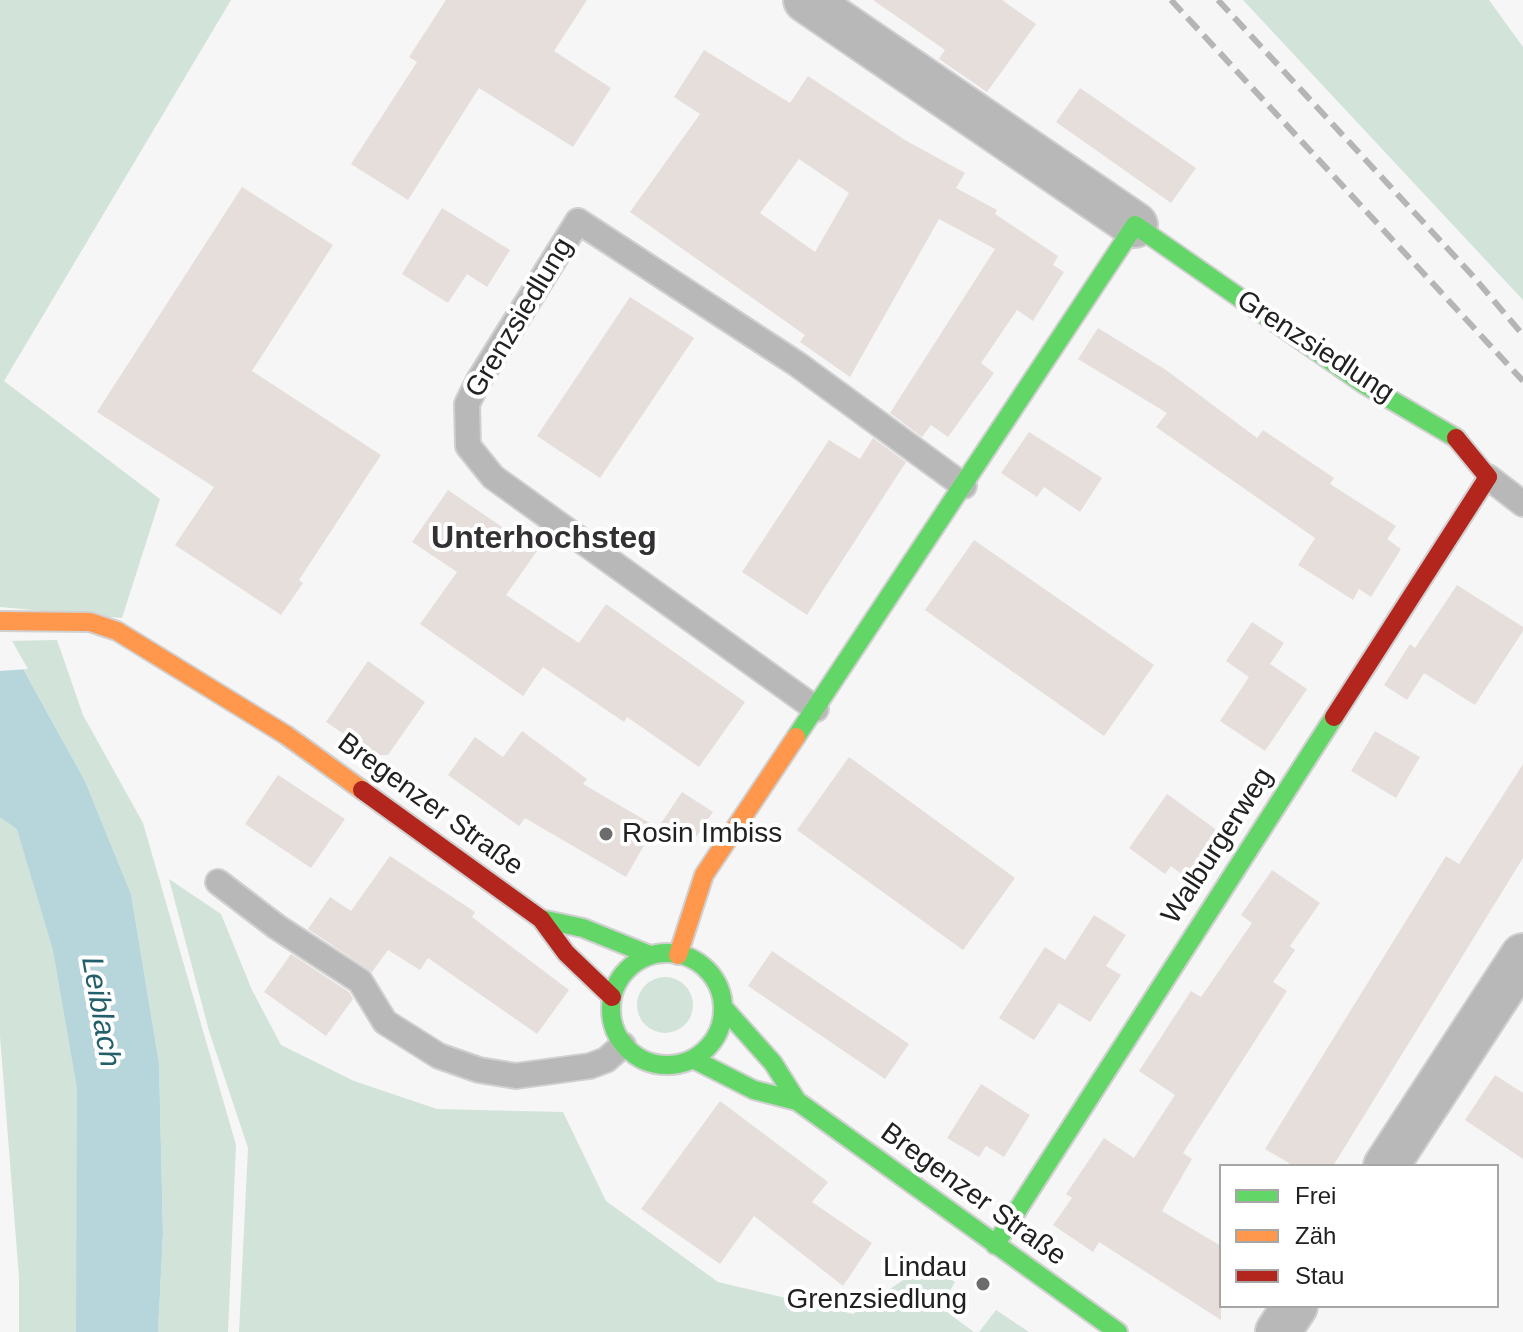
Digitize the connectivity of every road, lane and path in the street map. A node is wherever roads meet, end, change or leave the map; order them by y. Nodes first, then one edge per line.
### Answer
1 (806, 0) edge
2 (1135, 225) junction
3 (1488, 477) junction
4 (964, 486) junction
5 (1523, 504) edge
6 (0, 621) edge
7 (816, 709) junction
8 (218, 882) dead end
9 (541, 919) junction
10 (650, 955) junction
11 (678, 955) junction
12 (1523, 956) edge
13 (612, 997) junction
14 (723, 1007) junction
15 (623, 1045) junction
16 (693, 1059) junction
17 (797, 1101) junction
18 (1387, 1164) edge
19 (995, 1245) junction
20 (1294, 1308) edge
21 (1118, 1332) edge
22 (1278, 1332) edge

1 - 2 street, Grenzsiedlung
2 - 3 street, Grenzsiedlung
2 - 4 street
3 - 5 lane
3 - 19 street, Walburgerweg
4 - 7 street
4 - 7 lane, Grenzsiedlung
6 - 9 street, Bregenzer Straße
7 - 11 street
8 - 15 lane
9 - 10 street, Bregenzer Straße
9 - 13 street, Bregenzer Straße
10 - 11 street
10 - 13 street
11 - 14 street
12 - 18 street
13 - 15 street
14 - 16 street
14 - 17 street, Bregenzer Straße
15 - 16 street
16 - 17 street, Bregenzer Straße
17 - 19 street, Bregenzer Straße
19 - 21 street, Bregenzer Straße
20 - 22 street

